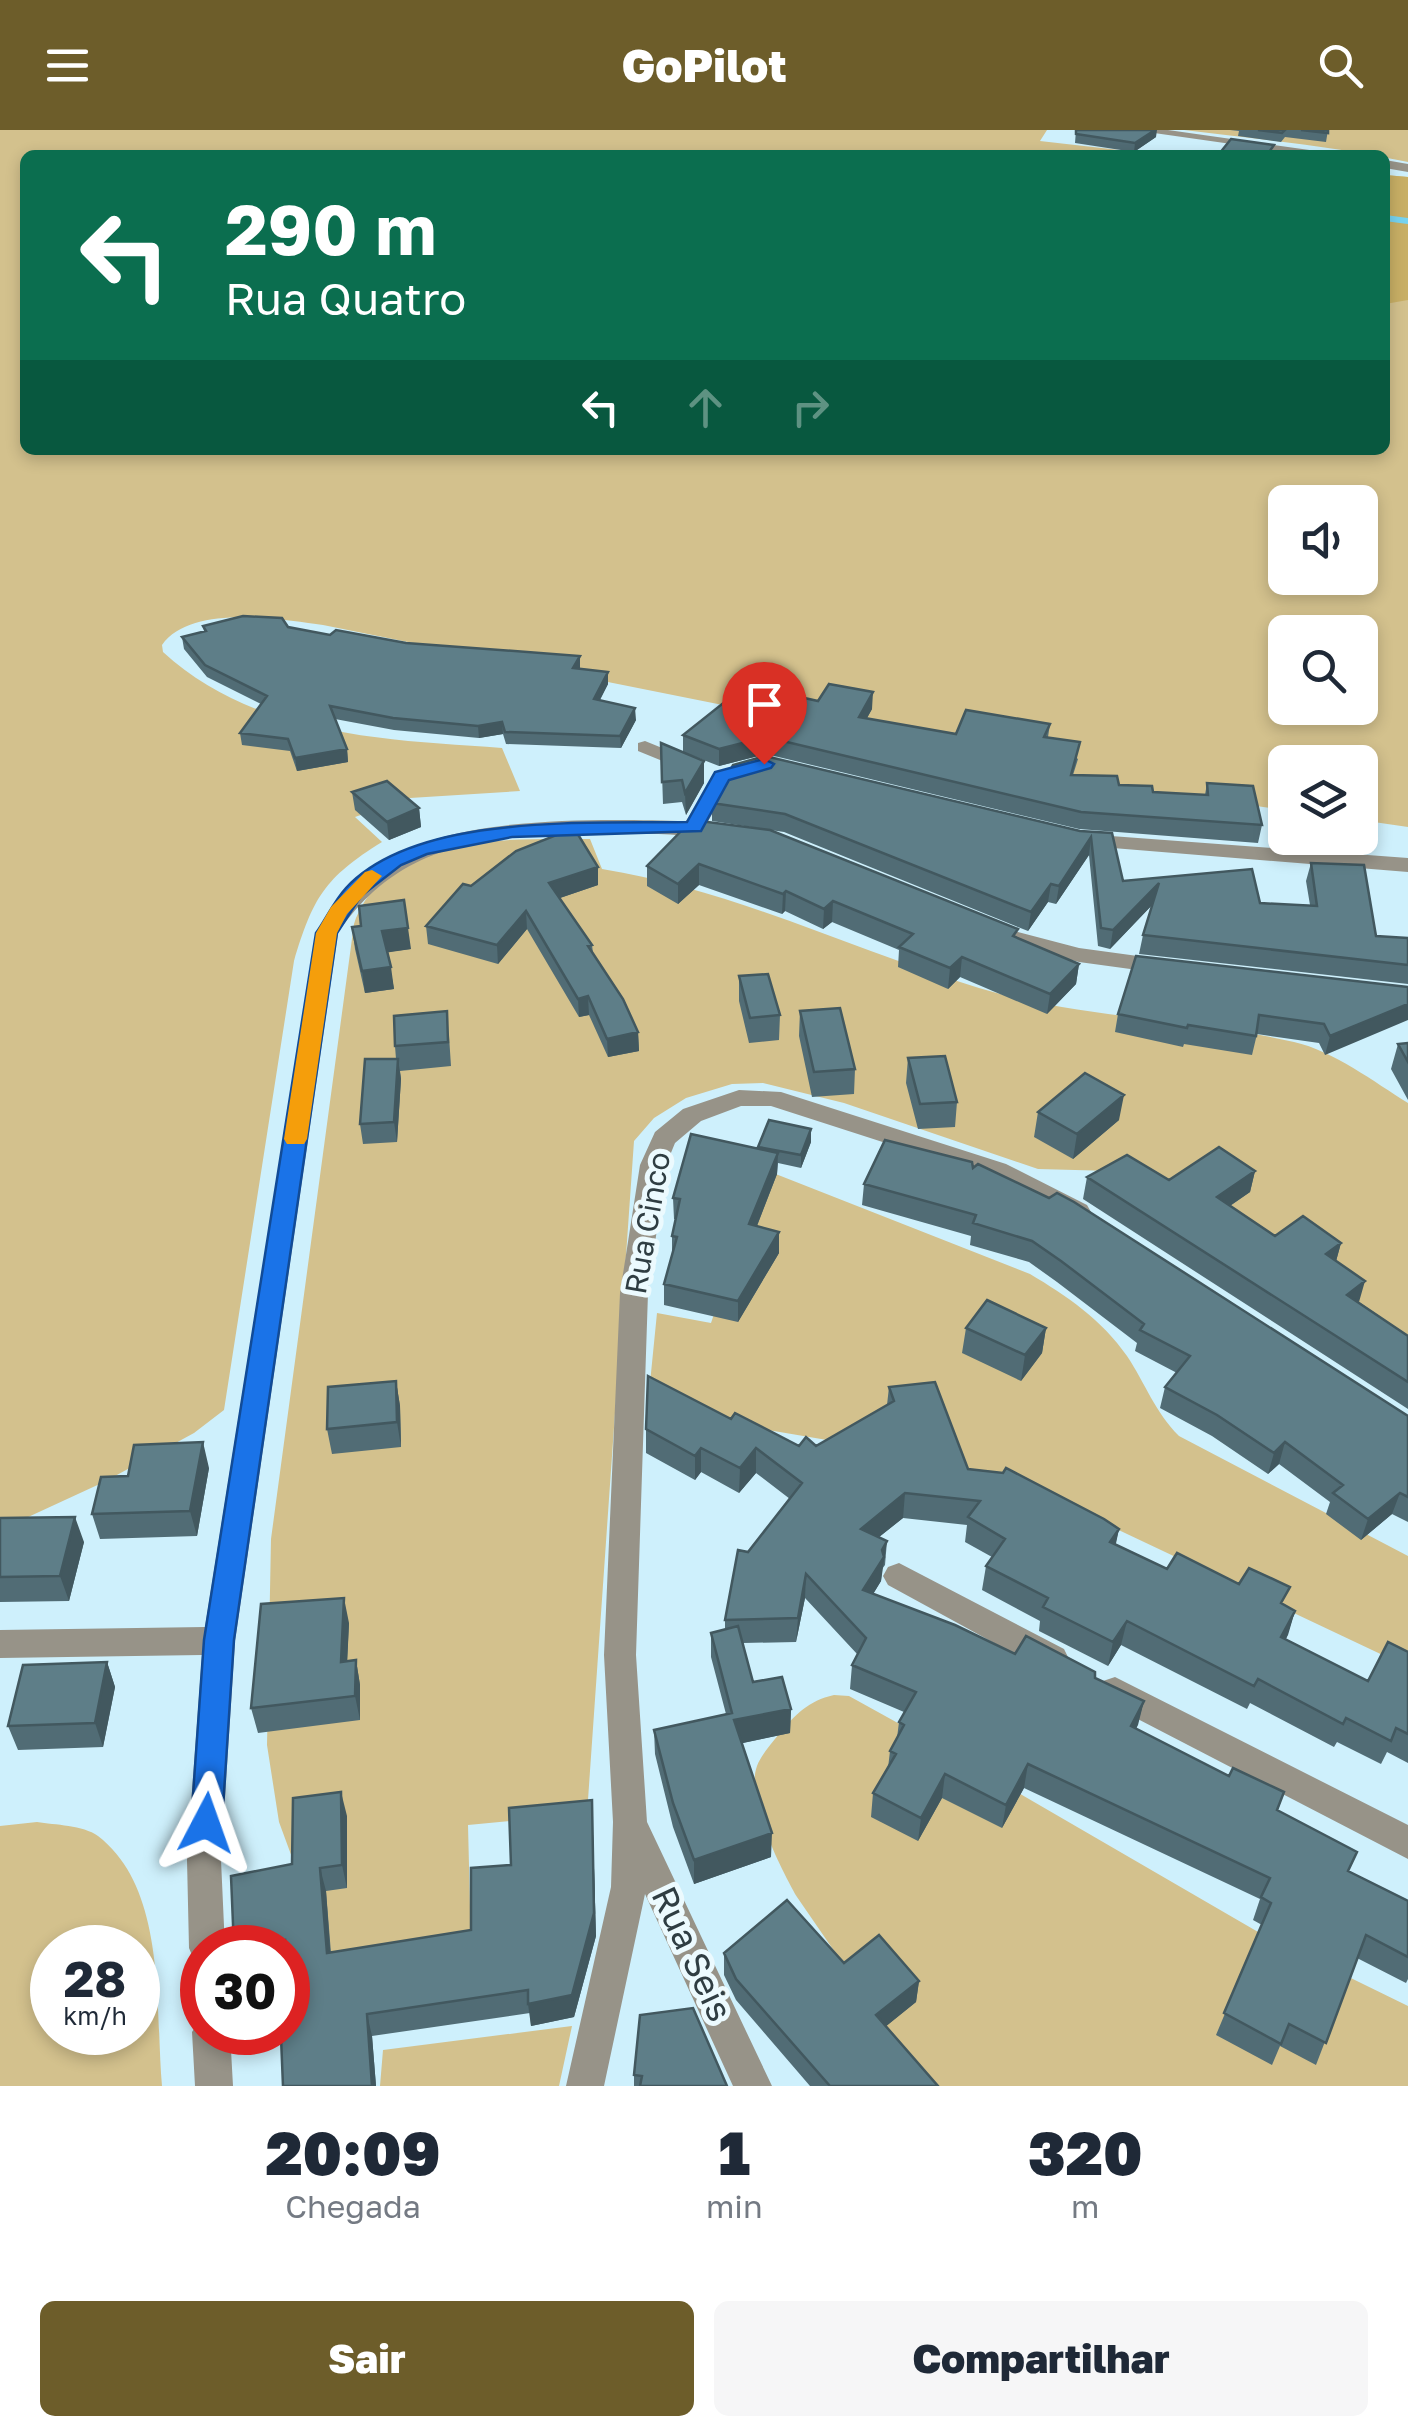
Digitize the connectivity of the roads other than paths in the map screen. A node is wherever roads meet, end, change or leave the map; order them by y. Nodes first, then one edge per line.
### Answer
1 (1139, 130) edge
2 (1156, 131) edge
3 (1331, 150) edge
4 (645, 747) dead end
5 (775, 766) edge
6 (720, 778) junction
7 (694, 827) junction
8 (740, 832) edge
9 (1059, 835) edge
10 (1408, 865) edge
11 (974, 924) edge
12 (1193, 970) edge
13 (1097, 1224) edge
14 (899, 1576) dead end
15 (219, 1640) junction
16 (0, 1644) edge
17 (630, 1822) junction
18 (1408, 1844) edge
19 (207, 1925) edge
20 (212, 2055) edge
21 (214, 2086) edge
22 (586, 2086) edge
23 (754, 2086) edge

1 - 2 street
2 - 3 street
4 - 6 street
5 - 6 street
6 - 7 street
7 - 8 street
7 - 15 street
9 - 10 street
11 - 12 street
13 - 17 street, Rua Cinco
14 - 18 street
15 - 16 street
15 - 19 street
17 - 22 street, Rua Cinco
17 - 23 street, Rua Seis
20 - 21 street

